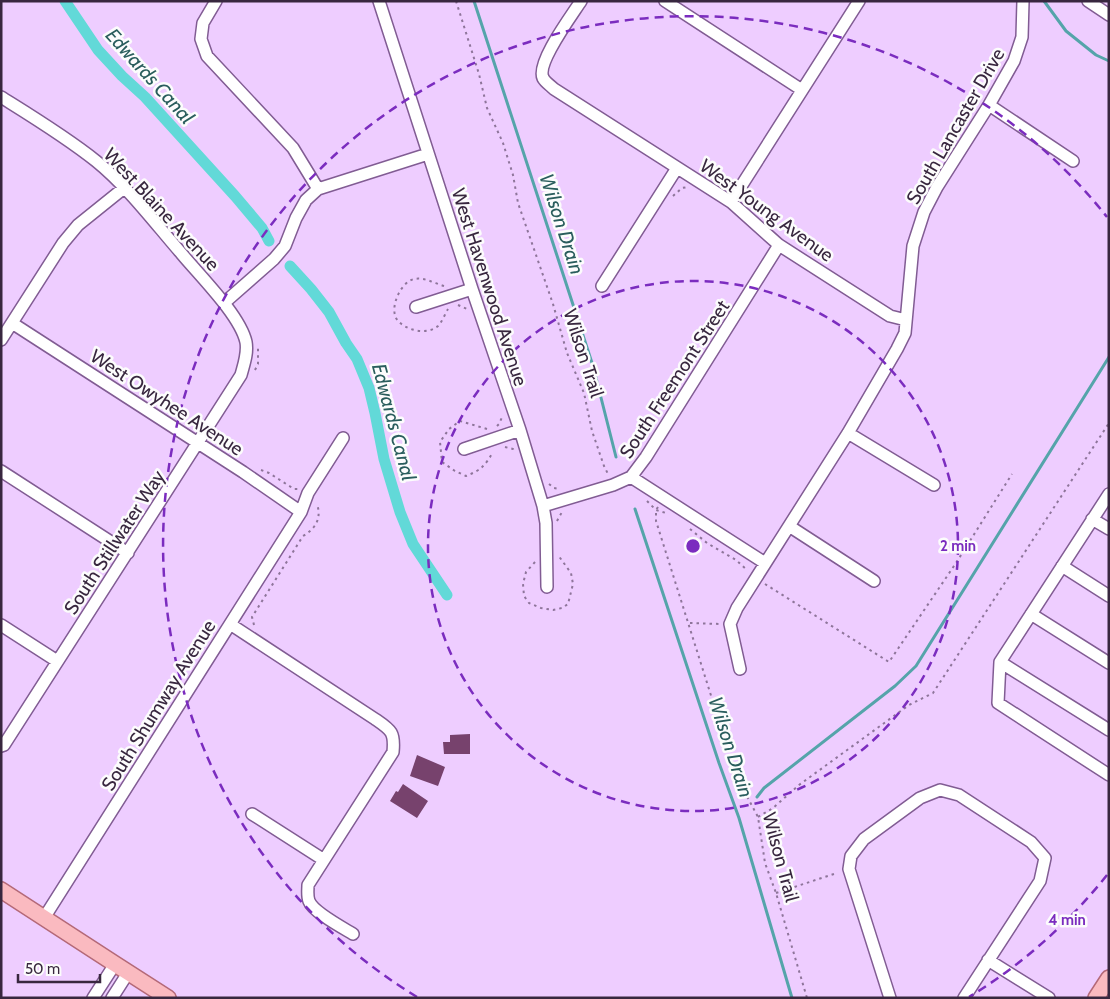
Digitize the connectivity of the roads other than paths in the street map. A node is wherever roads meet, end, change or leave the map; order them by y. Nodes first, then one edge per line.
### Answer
1 (216, 1) edge
2 (378, 1) edge
3 (581, 1) edge
4 (665, 1) edge
5 (859, 1) edge
6 (1023, 1) edge
7 (1088, 1) edge
8 (1109, 15) edge
9 (802, 90) junction
10 (2, 98) edge
11 (989, 105) junction
12 (428, 154) junction
13 (1073, 162) dead end
14 (677, 168) junction
15 (124, 188) junction
16 (318, 189) junction
17 (731, 202) junction
18 (779, 246) junction
19 (602, 286) dead end
20 (472, 289) junction
21 (224, 303) junction
22 (416, 307) dead end
23 (906, 320) junction
24 (12, 323) junction
25 (1, 340) edge
26 (247, 351) joint
27 (520, 430) junction
28 (848, 432) junction
29 (343, 438) dead end
30 (199, 443) junction
31 (464, 450) dead end
32 (1, 471) edge
33 (631, 477) junction
34 (934, 485) dead end
35 (1109, 494) edge
36 (543, 506) junction
37 (301, 512) junction
38 (1092, 519) junction
39 (788, 526) junction
40 (1109, 529) edge
41 (128, 553) junction
42 (765, 563) junction
43 (1062, 566) junction
44 (874, 581) dead end
45 (547, 587) dead end
46 (1109, 596) edge
47 (1031, 614) junction
48 (230, 624) junction
49 (1, 625) edge
50 (57, 661) junction
51 (1000, 662) junction
52 (1109, 663) edge
53 (740, 669) dead end
54 (1109, 730) edge
55 (1, 746) edge
56 (1109, 775) edge
57 (252, 814) dead end
58 (324, 860) junction
59 (1, 890) edge
60 (44, 918) junction
61 (353, 934) dead end
62 (988, 960) junction
63 (115, 964) junction
64 (128, 973) junction
65 (1109, 978) edge
66 (93, 998) edge
67 (112, 998) edge
68 (168, 998) edge
69 (890, 998) edge
70 (964, 998) edge
71 (1049, 998) edge
72 (1096, 998) edge

1 - 16 street
2 - 12 street, West Havenwood Avenue
3 - 14 street, West Young Avenue
4 - 9 street
5 - 9 street
6 - 11 street, South Lancaster Drive
7 - 8 street
9 - 17 street
10 - 15 street, West Blaine Avenue
11 - 13 street
11 - 23 street, South Lancaster Drive
12 - 16 street
12 - 20 street, West Havenwood Avenue
14 - 17 street, West Young Avenue
14 - 19 street
15 - 21 street, West Blaine Avenue
15 - 24 street
16 - 21 street
17 - 18 street, West Young Avenue
18 - 23 street, West Young Avenue
18 - 33 street, South Freemont Street
20 - 22 street
20 - 27 street, West Havenwood Avenue
21 - 26 street, West Blaine Avenue
23 - 28 street, South Lancaster Drive
24 - 25 street
24 - 30 street, West Owyhee Avenue
26 - 30 street, South Stillwater Way
27 - 31 street
27 - 36 street, West Havenwood Avenue
28 - 34 street
28 - 39 street, South Lancaster Drive
29 - 37 street, South Shumway Avenue
30 - 37 street, West Owyhee Avenue
30 - 41 street, South Stillwater Way
32 - 41 street
33 - 36 street, South Freemont Street
33 - 42 street
35 - 38 street
36 - 45 street, West Havenwood Avenue
37 - 48 street, South Shumway Avenue
38 - 40 street
38 - 43 street
39 - 42 street, South Lancaster Drive
39 - 44 street
41 - 50 street, South Stillwater Way
42 - 53 street, South Lancaster Drive
43 - 46 street
43 - 47 street
47 - 51 street
47 - 52 street
48 - 58 street
48 - 60 street, South Shumway Avenue
49 - 50 street
50 - 55 street, South Stillwater Way
51 - 54 street
51 - 56 street
57 - 58 street
58 - 61 street
59 - 60 main road
60 - 63 main road
62 - 69 street
62 - 70 street
62 - 71 street
63 - 64 main road
63 - 66 street
64 - 67 street
64 - 68 main road
65 - 72 main road

